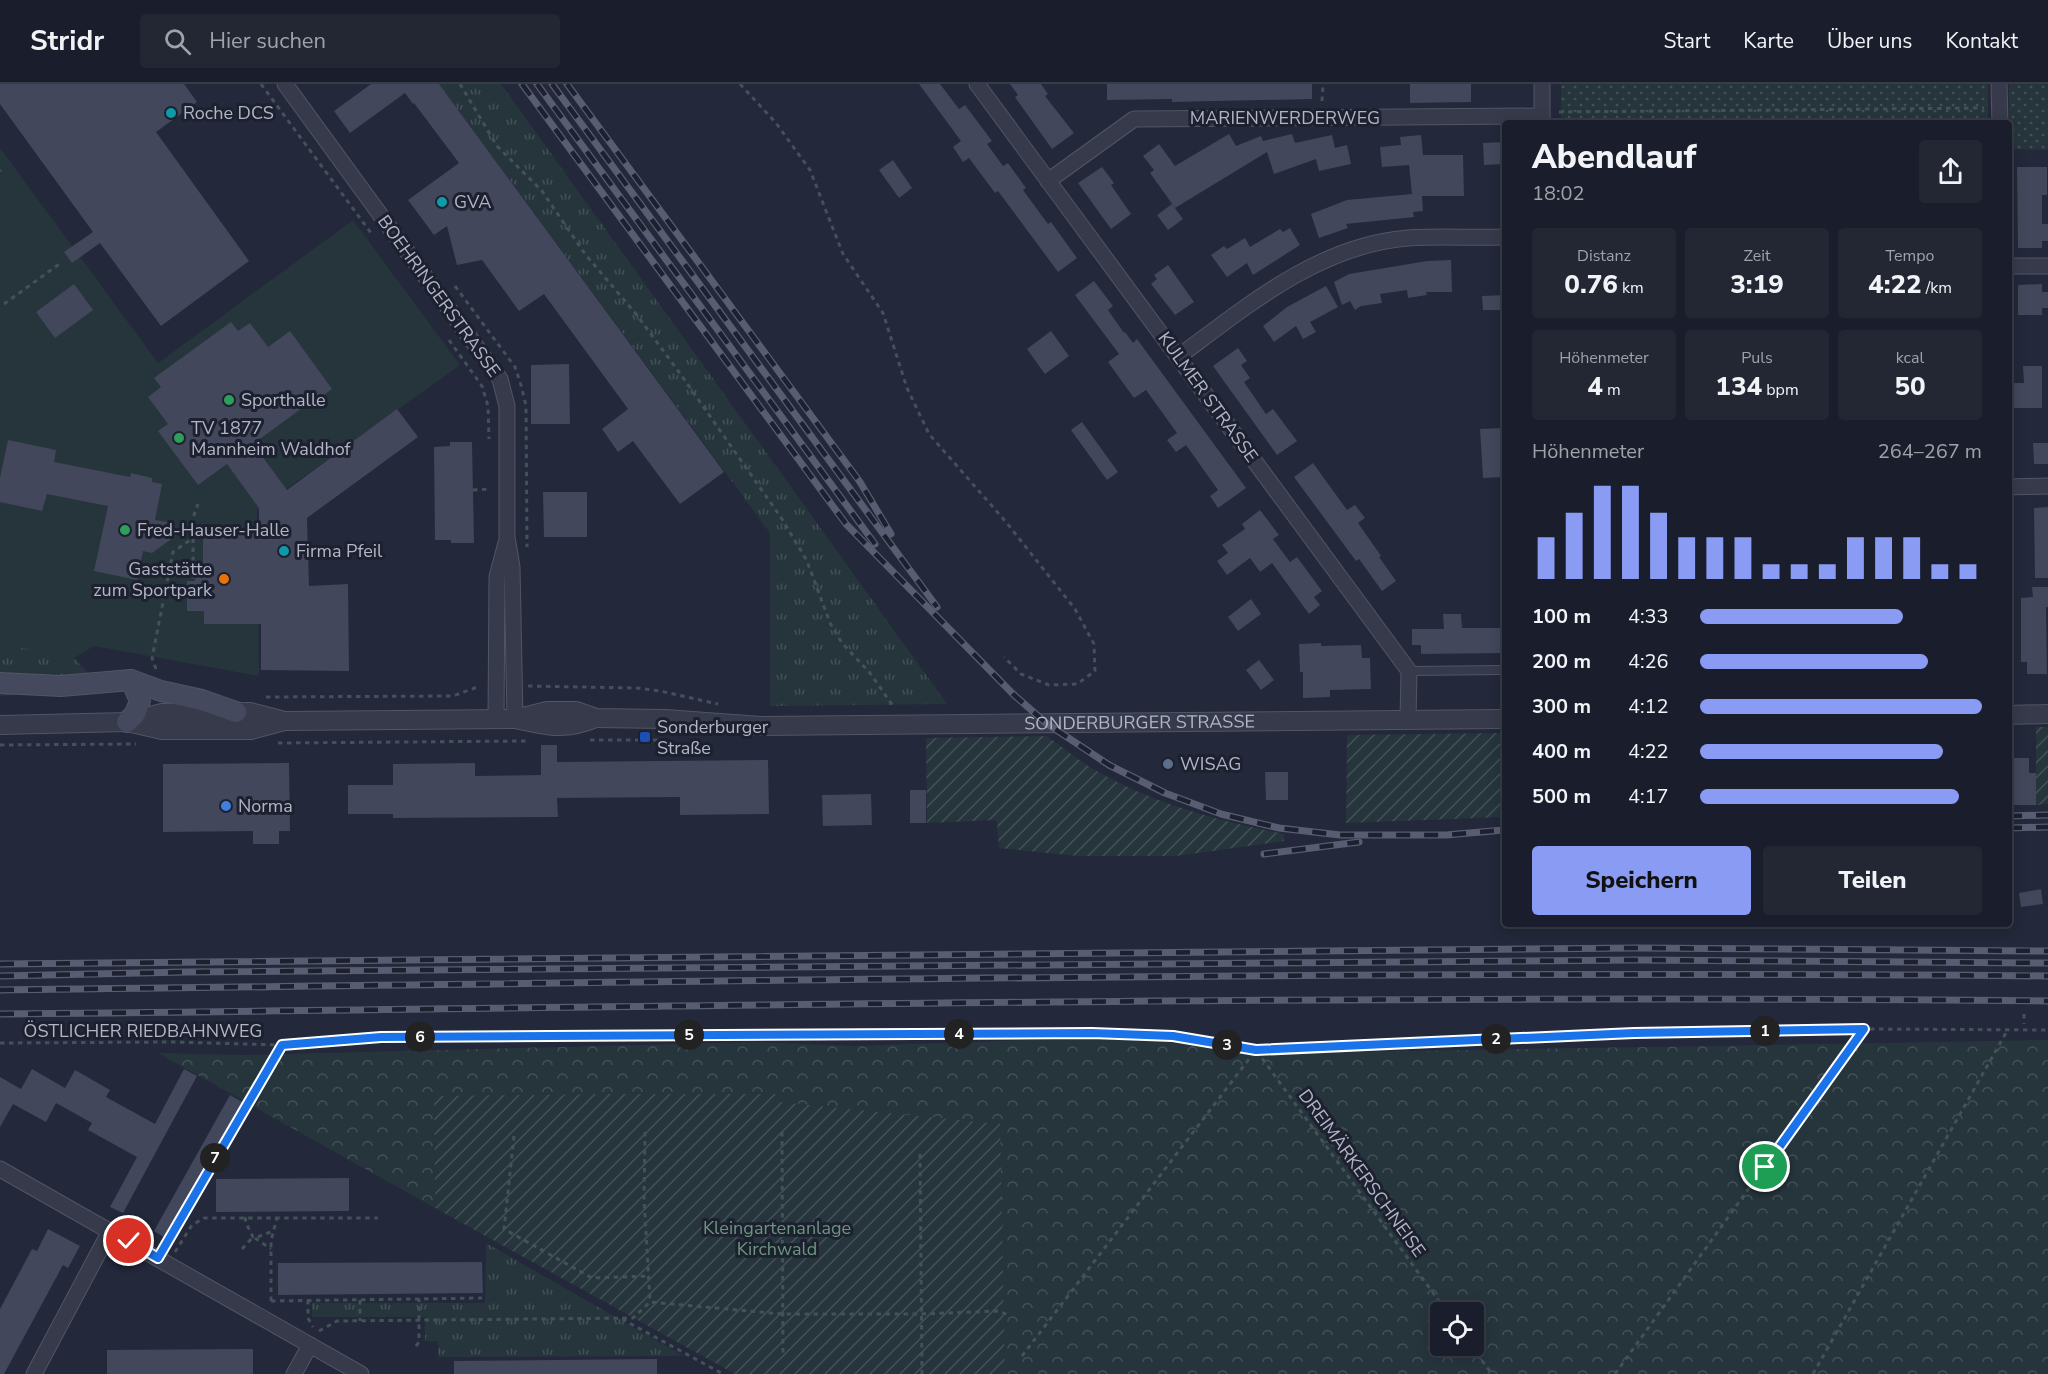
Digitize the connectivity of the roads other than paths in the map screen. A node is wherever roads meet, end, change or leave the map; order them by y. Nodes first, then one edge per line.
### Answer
1 (285, 84) edge
2 (977, 84) edge
3 (1542, 84) edge
4 (1999, 84) edge
5 (2000, 115) edge
6 (1542, 117) edge
7 (1048, 181) junction
8 (1502, 237) edge
9 (2012, 266) edge
10 (2048, 266) edge
11 (1178, 357) junction
12 (2048, 486) edge
13 (2012, 487) edge
14 (507, 537) junction
15 (1502, 670) edge
16 (1409, 671) junction
17 (131, 680) junction
18 (0, 683) edge
19 (236, 712) junction
20 (2048, 714) edge
21 (2012, 715) edge
22 (1502, 718) edge
23 (496, 719) junction
24 (515, 719) junction
25 (1408, 719) junction
26 (284, 721) junction
27 (127, 722) junction
28 (0, 724) edge
29 (0, 1169) edge
30 (110, 1231) junction
31 (310, 1345) junction
32 (34, 1374) edge
33 (294, 1374) edge
34 (361, 1374) edge

1 - 14 street, BOEHRINGERSTRASSE
2 - 7 street, KULMER STRASSE
3 - 6 street
4 - 5 street
6 - 7 street, MARIENWERDERWEG
7 - 11 street, KULMER STRASSE
8 - 11 street
9 - 10 street
11 - 16 street, KULMER STRASSE
12 - 13 street
14 - 23 street, BOEHRINGERSTRASSE
14 - 24 street, BOEHRINGERSTRASSE
15 - 16 lane
16 - 25 street
17 - 18 main road
17 - 19 main road
17 - 27 main road
19 - 26 street, SONDERBURGER STRASSE
19 - 27 street, SONDERBURGER STRASSE
20 - 21 street
22 - 25 street, SONDERBURGER STRASSE
23 - 24 street, SONDERBURGER STRASSE
23 - 26 street, SONDERBURGER STRASSE
24 - 25 street, SONDERBURGER STRASSE
26 - 27 street, SONDERBURGER STRASSE
27 - 28 street, SONDERBURGER STRASSE
29 - 30 street
30 - 31 street
30 - 32 street
31 - 33 street
31 - 34 street

